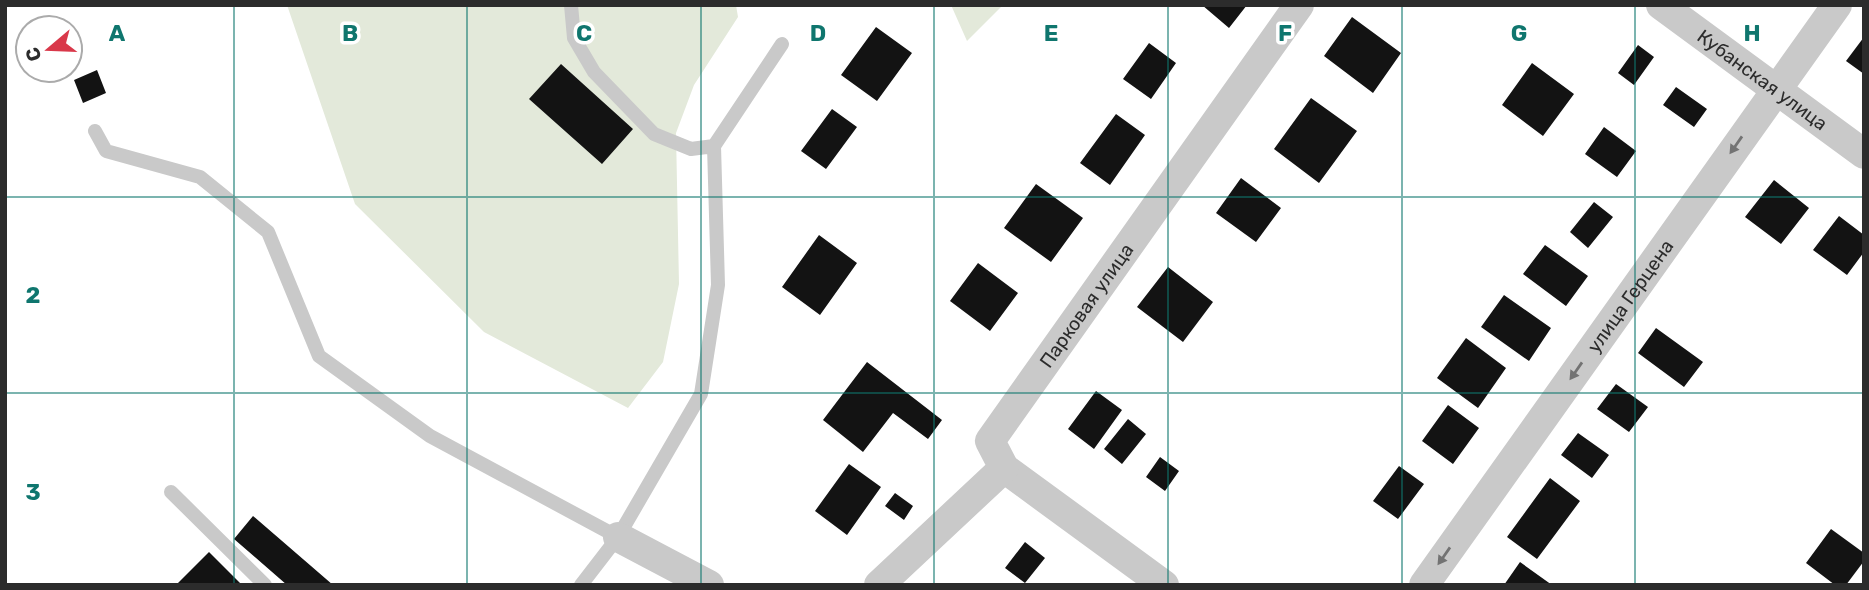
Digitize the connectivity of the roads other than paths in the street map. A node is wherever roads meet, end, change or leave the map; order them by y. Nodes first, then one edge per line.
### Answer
1 (571, 5) edge
2 (1299, 5) edge
3 (1661, 5) edge
4 (1837, 5) edge
5 (782, 44) dead end
6 (1776, 90) junction
7 (95, 131) dead end
8 (714, 146) junction
9 (1864, 154) edge
10 (1004, 468) junction
11 (171, 492) dead end
12 (618, 537) junction
13 (265, 585) edge
14 (581, 585) edge
15 (709, 585) edge
16 (879, 585) edge
17 (1164, 585) edge
18 (1424, 585) edge

1 - 8 lane
2 - 10 street, Парковая улица
3 - 6 street, Кубанская улица
4 - 6 street, улица Герцена
5 - 8 lane
6 - 9 street, Кубанская улица
6 -> 18 street, улица Герцена
7 - 12 lane
8 - 12 lane
10 - 16 street
10 - 17 street
11 - 13 lane
12 - 14 lane
12 - 15 street

